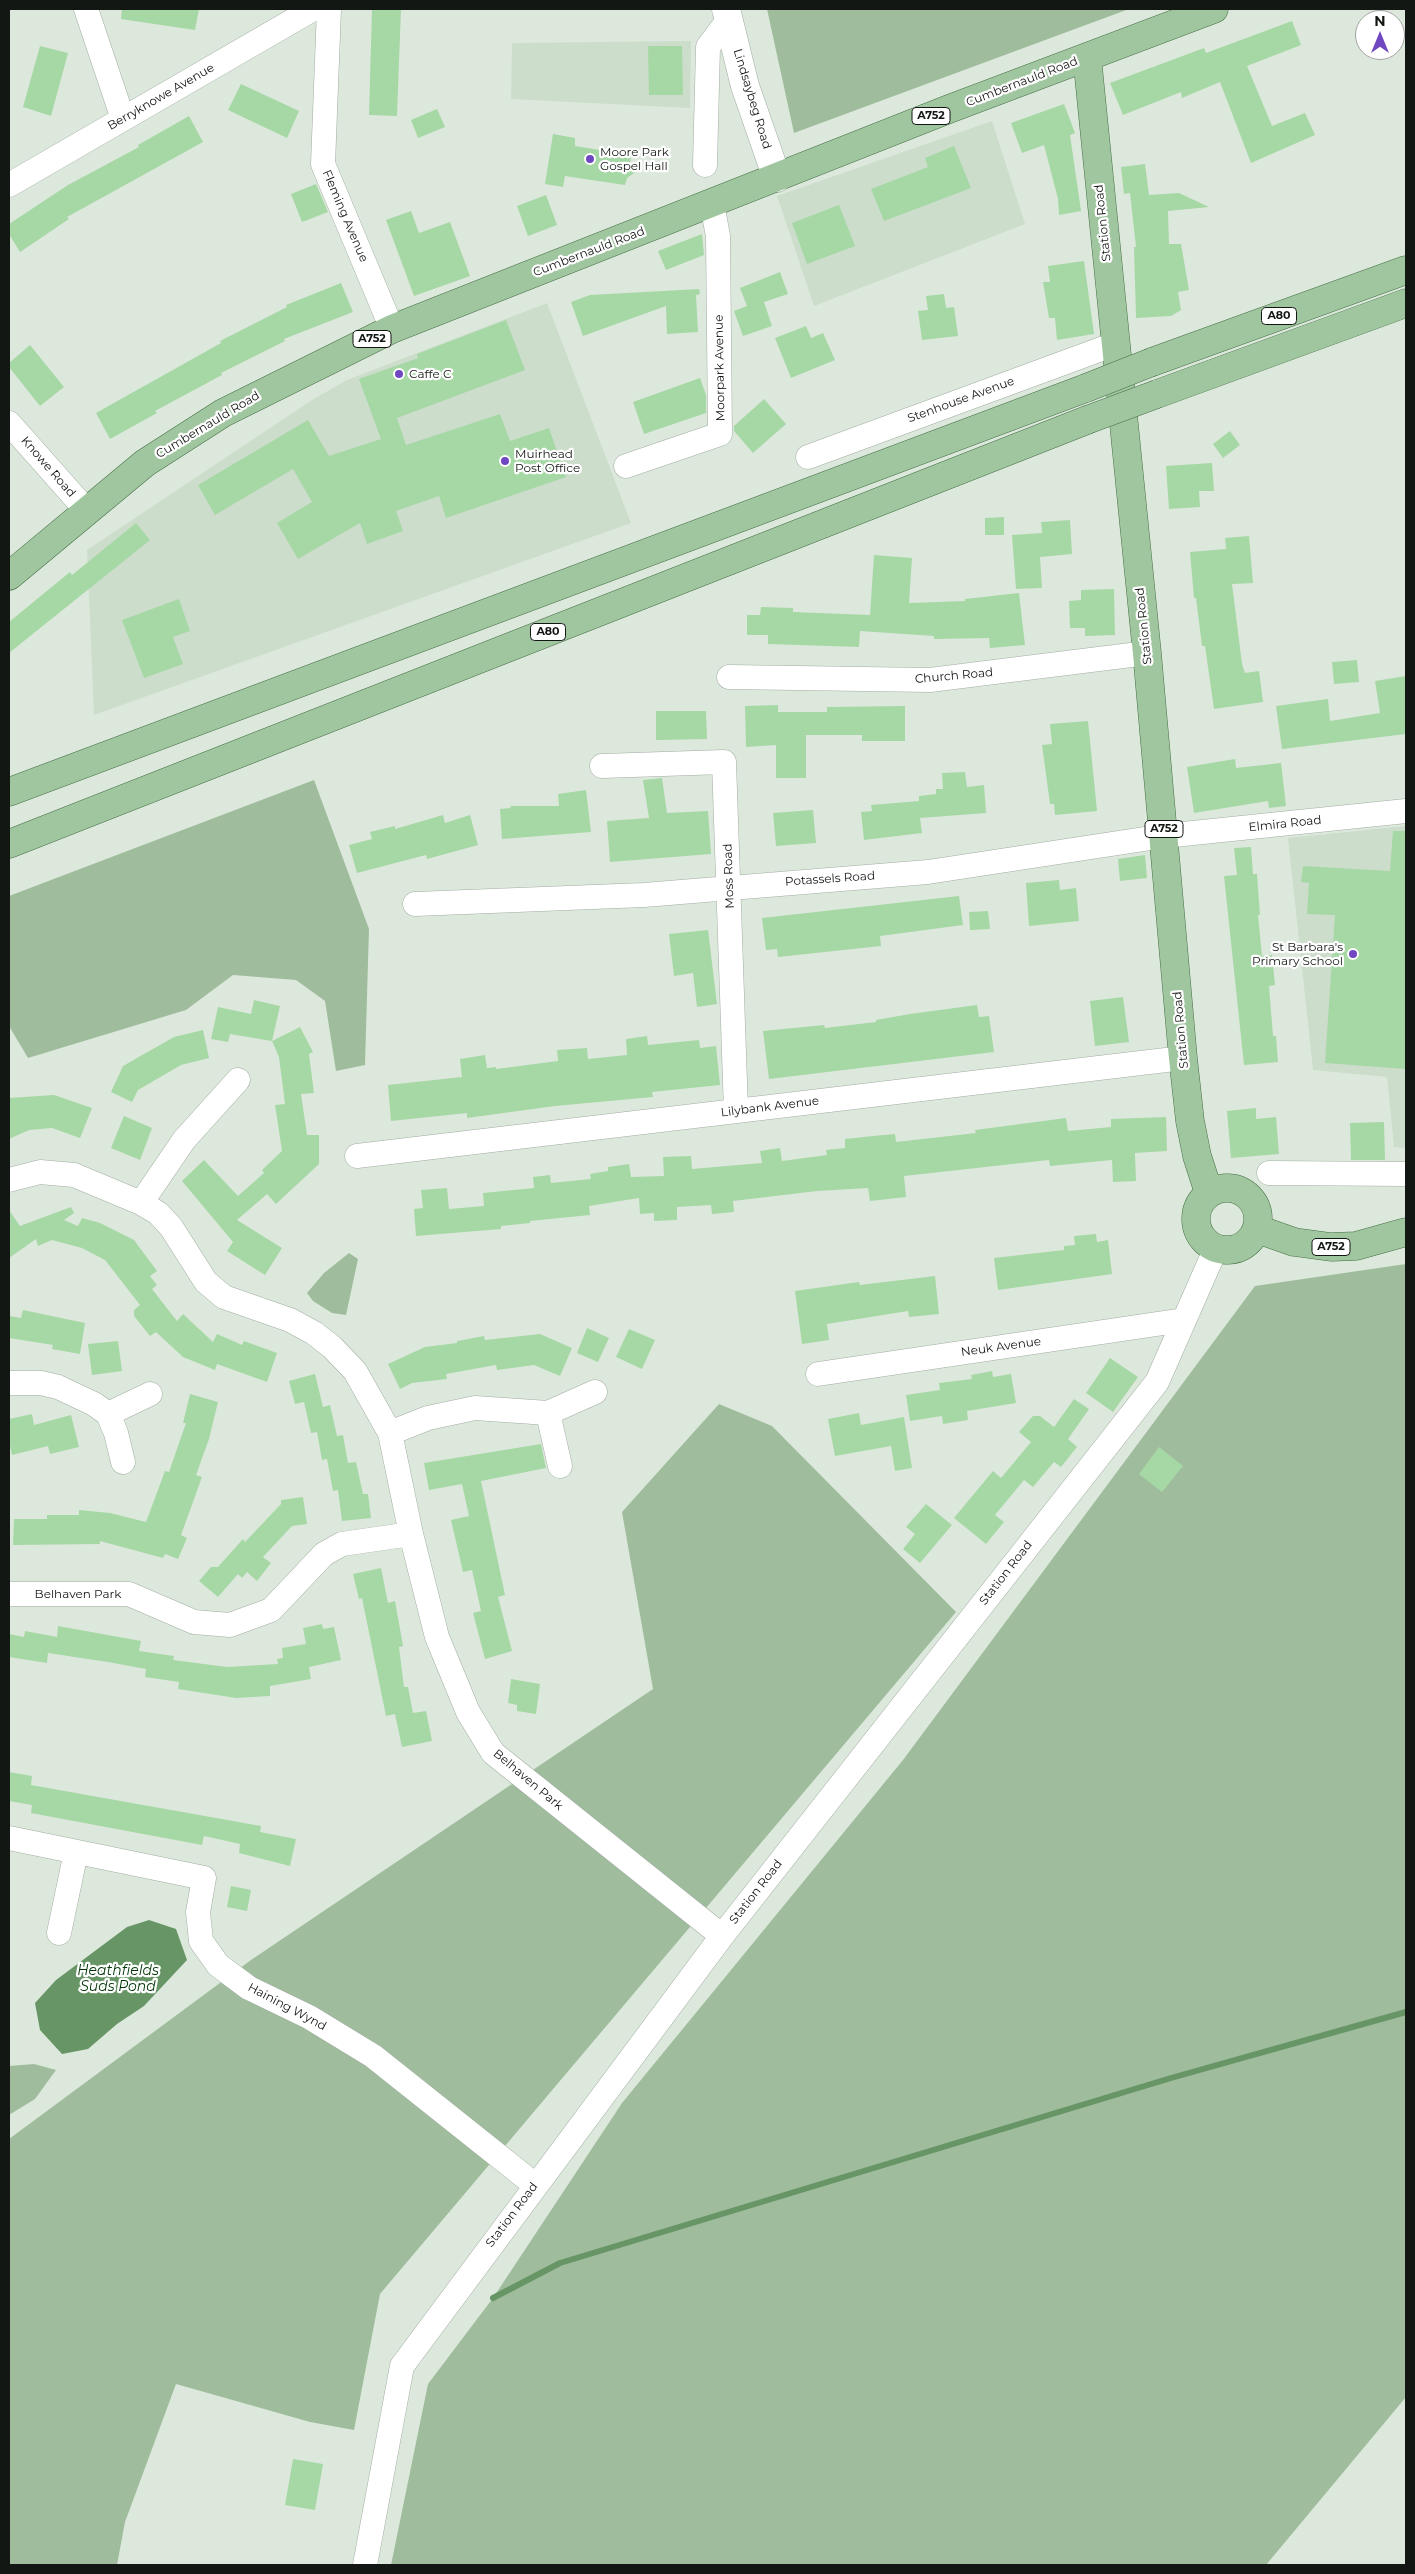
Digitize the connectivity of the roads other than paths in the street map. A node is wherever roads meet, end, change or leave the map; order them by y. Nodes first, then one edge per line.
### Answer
1 (86, 9) edge
2 (313, 9) edge
3 (329, 9) edge
4 (1214, 9) edge
5 (728, 14) edge
6 (1087, 57) junction
7 (123, 119) junction
8 (704, 165) dead end
9 (777, 178) junction
10 (9, 185) edge
11 (712, 204) junction
12 (1406, 270) edge
13 (1406, 303) edge
14 (392, 329) junction
15 (1115, 344) junction
16 (9, 423) edge
17 (808, 457) dead end
18 (626, 466) dead end
19 (87, 511) junction
20 (9, 576) edge
21 (1147, 653) junction
22 (729, 677) dead end
23 (602, 766) dead end
24 (9, 792) edge
25 (1406, 811) edge
26 (1164, 836) junction
27 (9, 844) edge
28 (730, 886) junction
29 (415, 904) dead end
30 (1183, 1058) junction
31 (238, 1080) dead end
32 (736, 1111) junction
33 (357, 1156) dead end
34 (1269, 1173) dead end
35 (1406, 1174) edge
36 (9, 1180) edge
37 (1209, 1193) junction
38 (141, 1203) junction
39 (1257, 1229) junction
40 (1406, 1232) edge
41 (1216, 1248) junction
42 (1184, 1320) junction
43 (818, 1374) dead end
44 (9, 1383) edge
45 (595, 1392) dead end
46 (150, 1394) dead end
47 (548, 1413) junction
48 (108, 1414) junction
49 (390, 1434) junction
50 (122, 1462) dead end
51 (560, 1466) dead end
52 (410, 1534) junction
53 (9, 1594) edge
54 (9, 1838) edge
55 (76, 1852) junction
56 (59, 1933) dead end
57 (722, 1936) junction
58 (535, 2185) junction
59 (365, 2565) edge

1 - 7 street
2 - 7 street, Berryknowe Avenue
3 - 14 street, Fleming Avenue
4 - 6 main road, Cumbernauld Road / A752
5 - 8 street, Lindsaybeg Road
5 - 9 main road, Lindsaybeg Road
6 - 9 main road, Cumbernauld Road / A752
6 - 15 main road, Station Road / A752
7 - 10 street, Berryknowe Avenue
9 - 11 main road, Cumbernauld Road / A752
11 - 14 main road, Cumbernauld Road / A752
11 - 18 street, Moorpark Avenue
12 - 24 main road, A80, bridge
13 - 27 main road, A80, bridge
14 - 19 main road, Cumbernauld Road / A752
15 - 17 street, Stenhouse Avenue
15 - 21 main road, Station Road / A752
16 - 19 street, Knowe Road
19 - 20 main road, Cumbernauld Road / A752
21 - 22 street, Church Road
21 - 26 main road, Station Road / A752
23 - 28 street, Moss Road
25 - 26 street, Elmira Road
26 - 28 street, Potassels Road
26 - 30 main road, Station Road / A752
28 - 29 street, Potassels Road
28 - 32 street, Moss Road
30 - 32 street, Lilybank Avenue
30 - 37 main road, Station Road / A752
31 - 38 street
32 - 33 street, Lilybank Avenue
34 - 35 street
36 - 38 street, Belhaven Park
37 - 39 main road
37 - 41 main road
38 - 49 street, Belhaven Park
39 - 40 main road, A752
39 - 41 main road
41 - 42 street, Station Road
42 - 43 street, Neuk Avenue
42 - 57 street, Station Road
44 - 48 street
45 - 47 street
46 - 48 street
47 - 49 street
47 - 51 street
48 - 50 street
49 - 52 street, Belhaven Park
52 - 53 street, Belhaven Park
52 - 57 street, Belhaven Park
54 - 55 street, Haining Wynd
55 - 56 street
55 - 58 street, Haining Wynd
57 - 58 street, Station Road
58 - 59 street, Station Road

